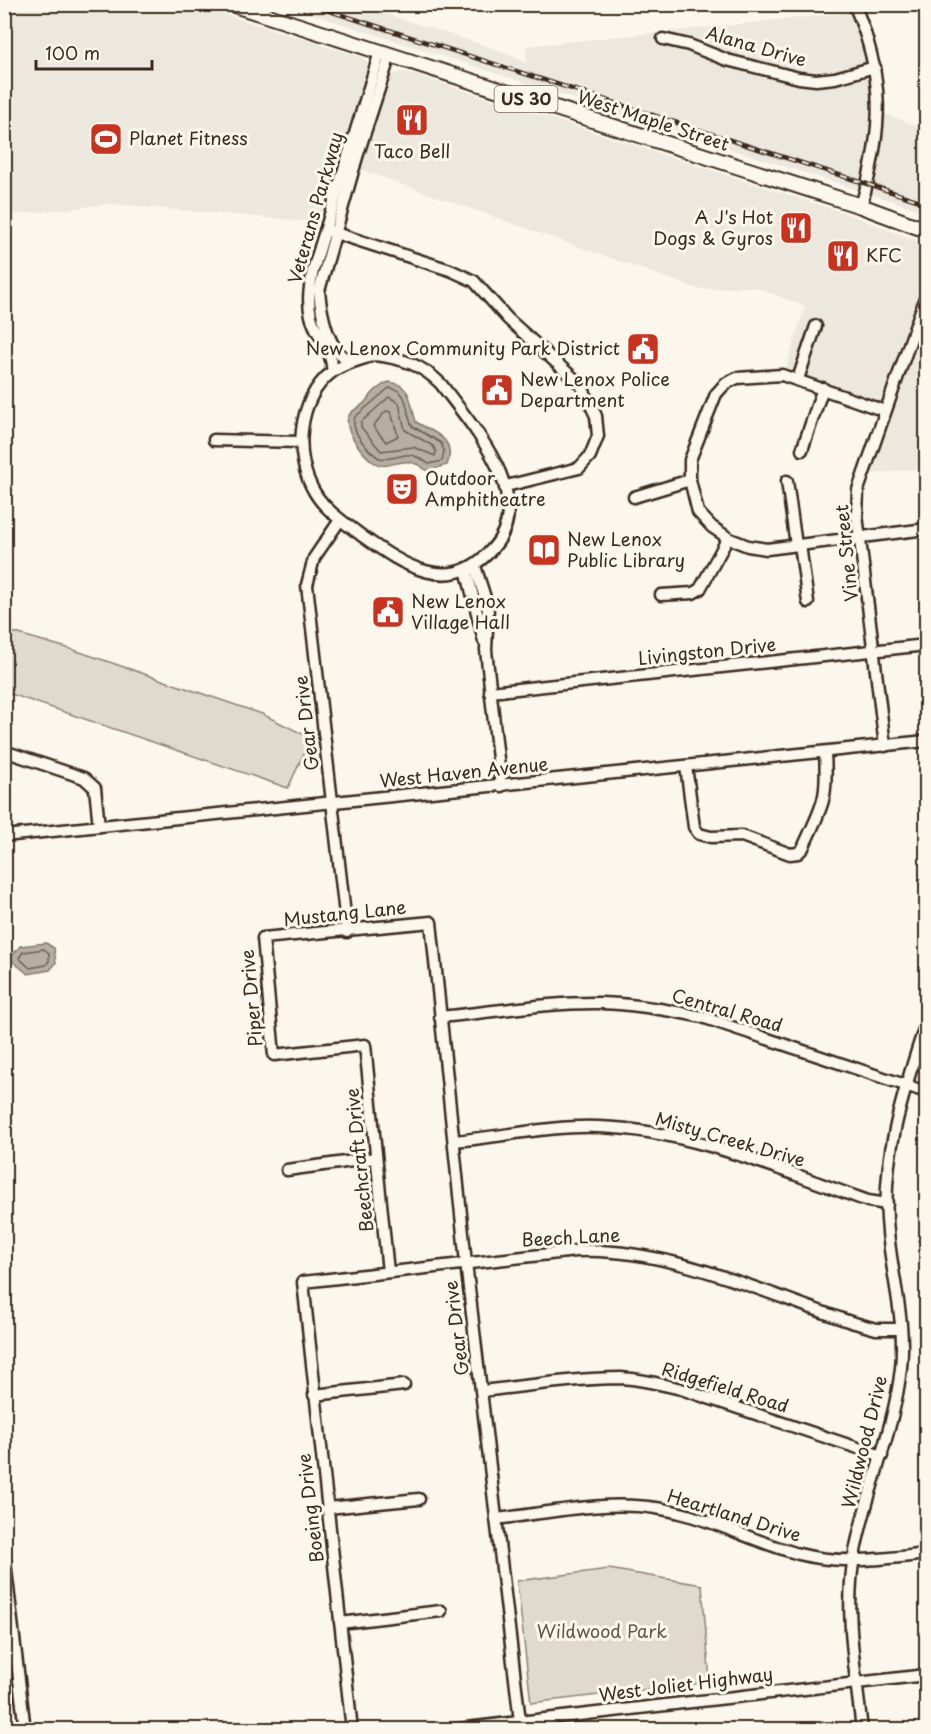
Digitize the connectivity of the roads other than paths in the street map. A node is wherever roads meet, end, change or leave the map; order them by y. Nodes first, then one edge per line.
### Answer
1 (231, 4) edge
2 (854, 4) edge
3 (663, 39) dead end
4 (385, 54) junction
5 (875, 68) junction
6 (861, 206) junction
7 (927, 230) edge
8 (330, 231) junction
9 (927, 296) edge
10 (816, 326) dead end
11 (352, 361) junction
12 (332, 372) junction
13 (798, 379) junction
14 (823, 388) junction
15 (885, 411) junction
16 (214, 440) dead end
17 (300, 442) junction
18 (802, 450) dead end
19 (690, 480) junction
20 (787, 481) dead end
21 (506, 486) junction
22 (633, 497) dead end
23 (340, 520) junction
24 (927, 529) edge
25 (728, 538) junction
26 (860, 538) junction
27 (798, 545) junction
28 (471, 567) junction
29 (661, 596) dead end
30 (808, 602) dead end
31 (927, 645) edge
32 (875, 651) junction
33 (490, 692) junction
34 (927, 741) edge
35 (885, 746) junction
36 (4, 751) edge
37 (825, 753) junction
38 (686, 766) junction
39 (501, 786) junction
40 (332, 802) junction
41 (99, 826) junction
42 (4, 836) edge
43 (431, 922) joint
44 (346, 932) junction
45 (263, 938) joint
46 (440, 1017) junction
47 (927, 1023) edge
48 (365, 1045) joint
49 (906, 1085) junction
50 (927, 1092) edge
51 (453, 1141) junction
52 (375, 1158) junction
53 (287, 1170) dead end
54 (887, 1204) junction
55 (466, 1263) junction
56 (388, 1272) junction
57 (303, 1282) joint
58 (901, 1329) junction
59 (404, 1385) dead end
60 (482, 1391) junction
61 (314, 1395) junction
62 (882, 1456) junction
63 (419, 1499) dead end
64 (328, 1509) junction
65 (496, 1519) junction
66 (4, 1554) edge
67 (927, 1554) edge
68 (853, 1560) junction
69 (441, 1611) dead end
70 (340, 1623) junction
71 (927, 1675) edge
72 (857, 1683) junction
73 (520, 1726) edge
74 (454, 1729) edge
75 (25, 1730) edge
76 (352, 1730) edge
77 (449, 1730) edge
78 (862, 1730) edge

1 - 4 main road, West Maple Street / US 30
2 - 5 street
3 - 5 street, Alana Drive
4 - 6 main road, West Maple Street / US 30
4 - 8 street, Veterans Parkway
5 - 6 street
6 - 7 main road, West Maple Street / US 30
8 - 11 street, Veterans Parkway
8 - 12 street, Veterans Parkway
8 - 21 street
9 - 15 street, Vine Street
10 - 13 street
11 - 12 street
11 - 21 street
12 - 17 street
13 - 14 street
13 - 19 street
14 - 15 street
14 - 18 street
15 - 26 street, Vine Street
16 - 17 street
17 - 23 street
19 - 22 street
19 - 25 street
20 - 27 street
21 - 28 street
23 - 28 street
23 - 40 street, Gear Drive
24 - 26 street
25 - 27 street
25 - 29 street
26 - 27 street
26 - 32 street, Vine Street
27 - 30 street
28 - 33 street
31 - 32 street, Livingston Drive
32 - 33 street, Livingston Drive
32 - 35 street, Vine Street
33 - 39 street
34 - 35 street, West Haven Avenue
35 - 37 street, West Haven Avenue
36 - 41 street
37 - 38 street, West Haven Avenue
37 - 38 street
38 - 39 street, West Haven Avenue
39 - 40 street, West Haven Avenue
40 - 41 street, West Haven Avenue
40 - 44 street, Gear Drive
41 - 42 street, West Haven Avenue
43 - 44 street, Mustang Lane
43 - 46 street, Gear Drive
44 - 45 street, Mustang Lane
45 - 48 street, Piper Drive
46 - 49 street, Central Road
46 - 51 street, Gear Drive
47 - 49 street, Wildwood Drive
48 - 52 street, Beechcraft Drive
49 - 50 street, Central Road
49 - 54 street, Wildwood Drive
51 - 54 street, Misty Creek Drive
51 - 55 street, Gear Drive
52 - 53 street
52 - 56 street, Beechcraft Drive
54 - 58 street, Wildwood Drive
55 - 56 street, Beech Lane
55 - 58 street, Beech Lane
55 - 60 street, Gear Drive
56 - 57 street, Beech Lane
57 - 61 street, Boeing Drive
58 - 62 street, Wildwood Drive
59 - 61 street
60 - 62 street, Ridgefield Road
60 - 65 street, Gear Drive
61 - 64 street, Boeing Drive
62 - 68 street, Wildwood Drive
63 - 64 street
64 - 70 street, Boeing Drive
65 - 68 street, Heartland Drive
65 - 73 street, Gear Drive
66 - 75 street
67 - 68 street, Heartland Drive
68 - 72 street, Wildwood Drive
69 - 70 street
70 - 76 street, Boeing Drive
71 - 72 street, West Joliet Highway
72 - 73 street, West Joliet Highway
72 - 78 street, Wildwood Drive
73 - 74 street, West Joliet Highway
74 - 77 street, West Joliet Highway

